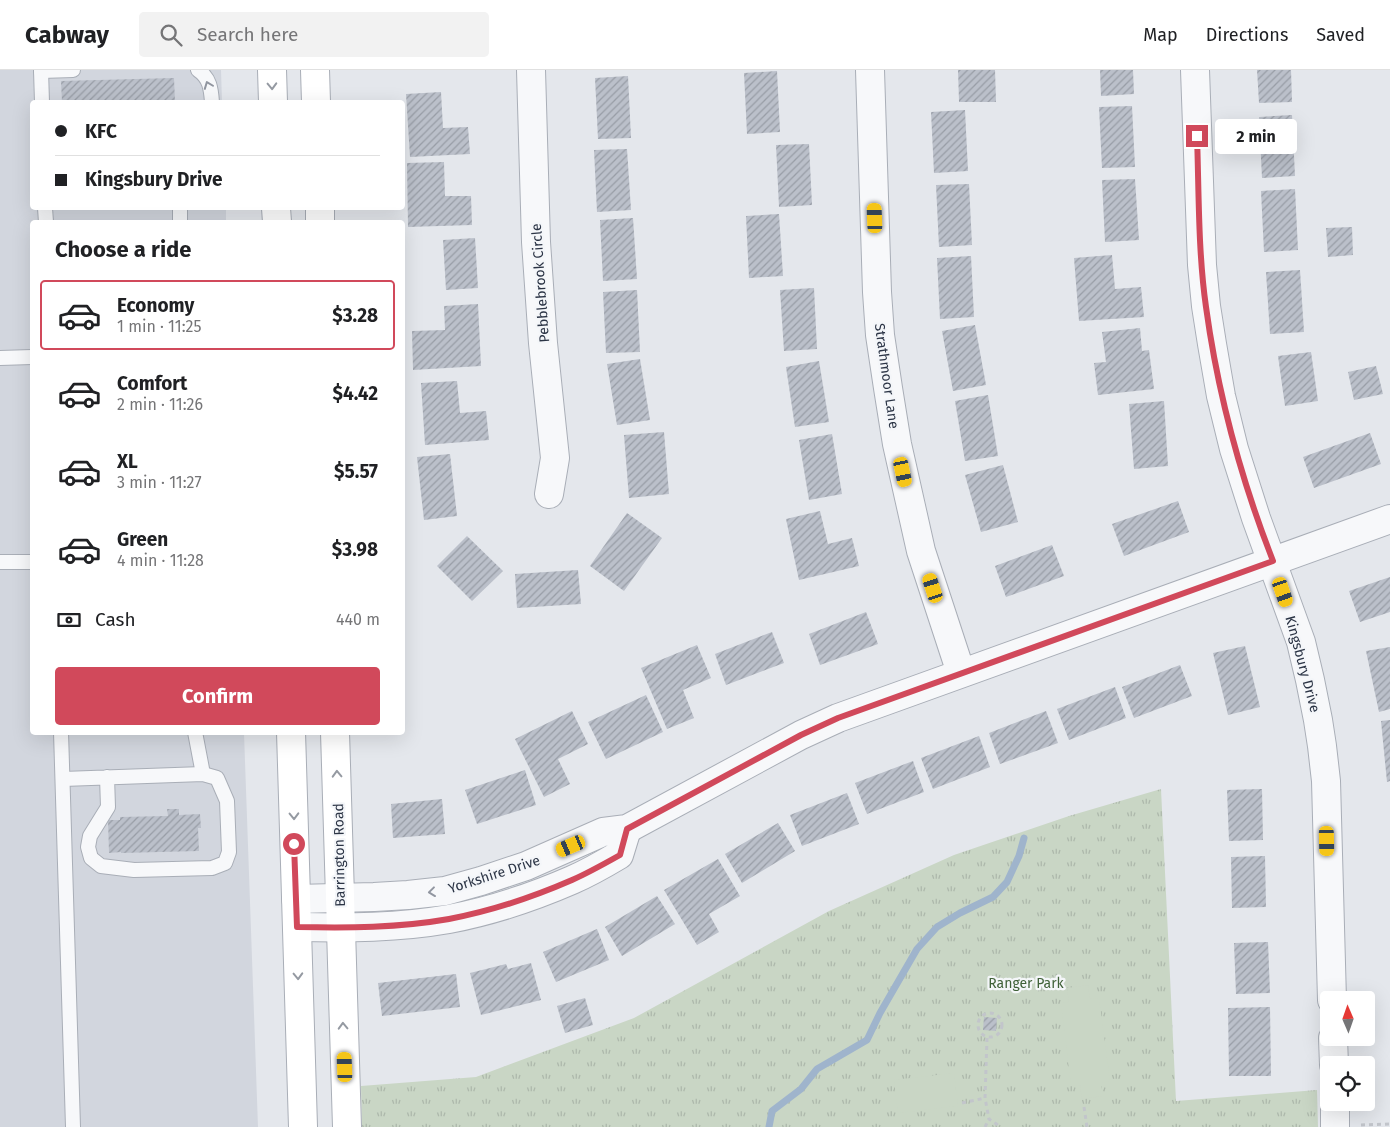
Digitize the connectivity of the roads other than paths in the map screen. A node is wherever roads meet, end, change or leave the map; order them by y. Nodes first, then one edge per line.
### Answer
1 (74, 70) edge
2 (198, 70) edge
3 (272, 70) edge
4 (315, 70) edge
5 (531, 70) edge
6 (870, 70) edge
7 (1195, 70) edge
8 (41, 71) edge
9 (42, 100) edge
10 (212, 100) edge
11 (273, 100) edge
12 (316, 100) edge
13 (0, 358) edge
14 (30, 358) edge
15 (549, 494) dead end
16 (1390, 519) edge
17 (1273, 561) junction
18 (0, 562) edge
19 (30, 562) edge
20 (961, 673) junction
21 (61, 735) edge
22 (196, 735) edge
23 (291, 735) edge
24 (335, 735) edge
25 (203, 774) junction
26 (107, 777) junction
27 (63, 779) junction
28 (627, 829) junction
29 (340, 898) junction
30 (296, 899) junction
31 (297, 927) junction
32 (340, 928) junction
33 (1332, 991) edge
34 (1334, 1111) edge
35 (73, 1127) edge
36 (303, 1127) edge
37 (347, 1127) edge
38 (1335, 1127) edge

1 - 8 lane
10 -> 2 lane
3 -> 11 main road
4 - 12 main road
5 - 15 street, Pebblebrook Circle
6 - 20 street, Strathmoor Lane
7 - 17 street, Kingsbury Drive
8 - 9 lane
13 - 14 lane
16 - 17 street, Yorkshire Drive
17 - 20 street, Yorkshire Drive
17 - 33 street, Kingsbury Drive
18 - 19 lane
20 - 28 street, Yorkshire Drive
21 - 27 lane
22 - 25 lane
23 -> 30 main road
29 -> 24 main road, Barrington Road
25 - 26 lane
25 - 26 lane
26 - 27 lane
27 - 35 lane
28 -> 29 street, Yorkshire Drive
28 - 32 street
29 - 30 street, Yorkshire Drive
29 - 32 main road, Barrington Road
30 - 31 main road
31 - 32 street
31 -> 36 main road
37 -> 32 main road, Barrington Road
34 - 38 street

